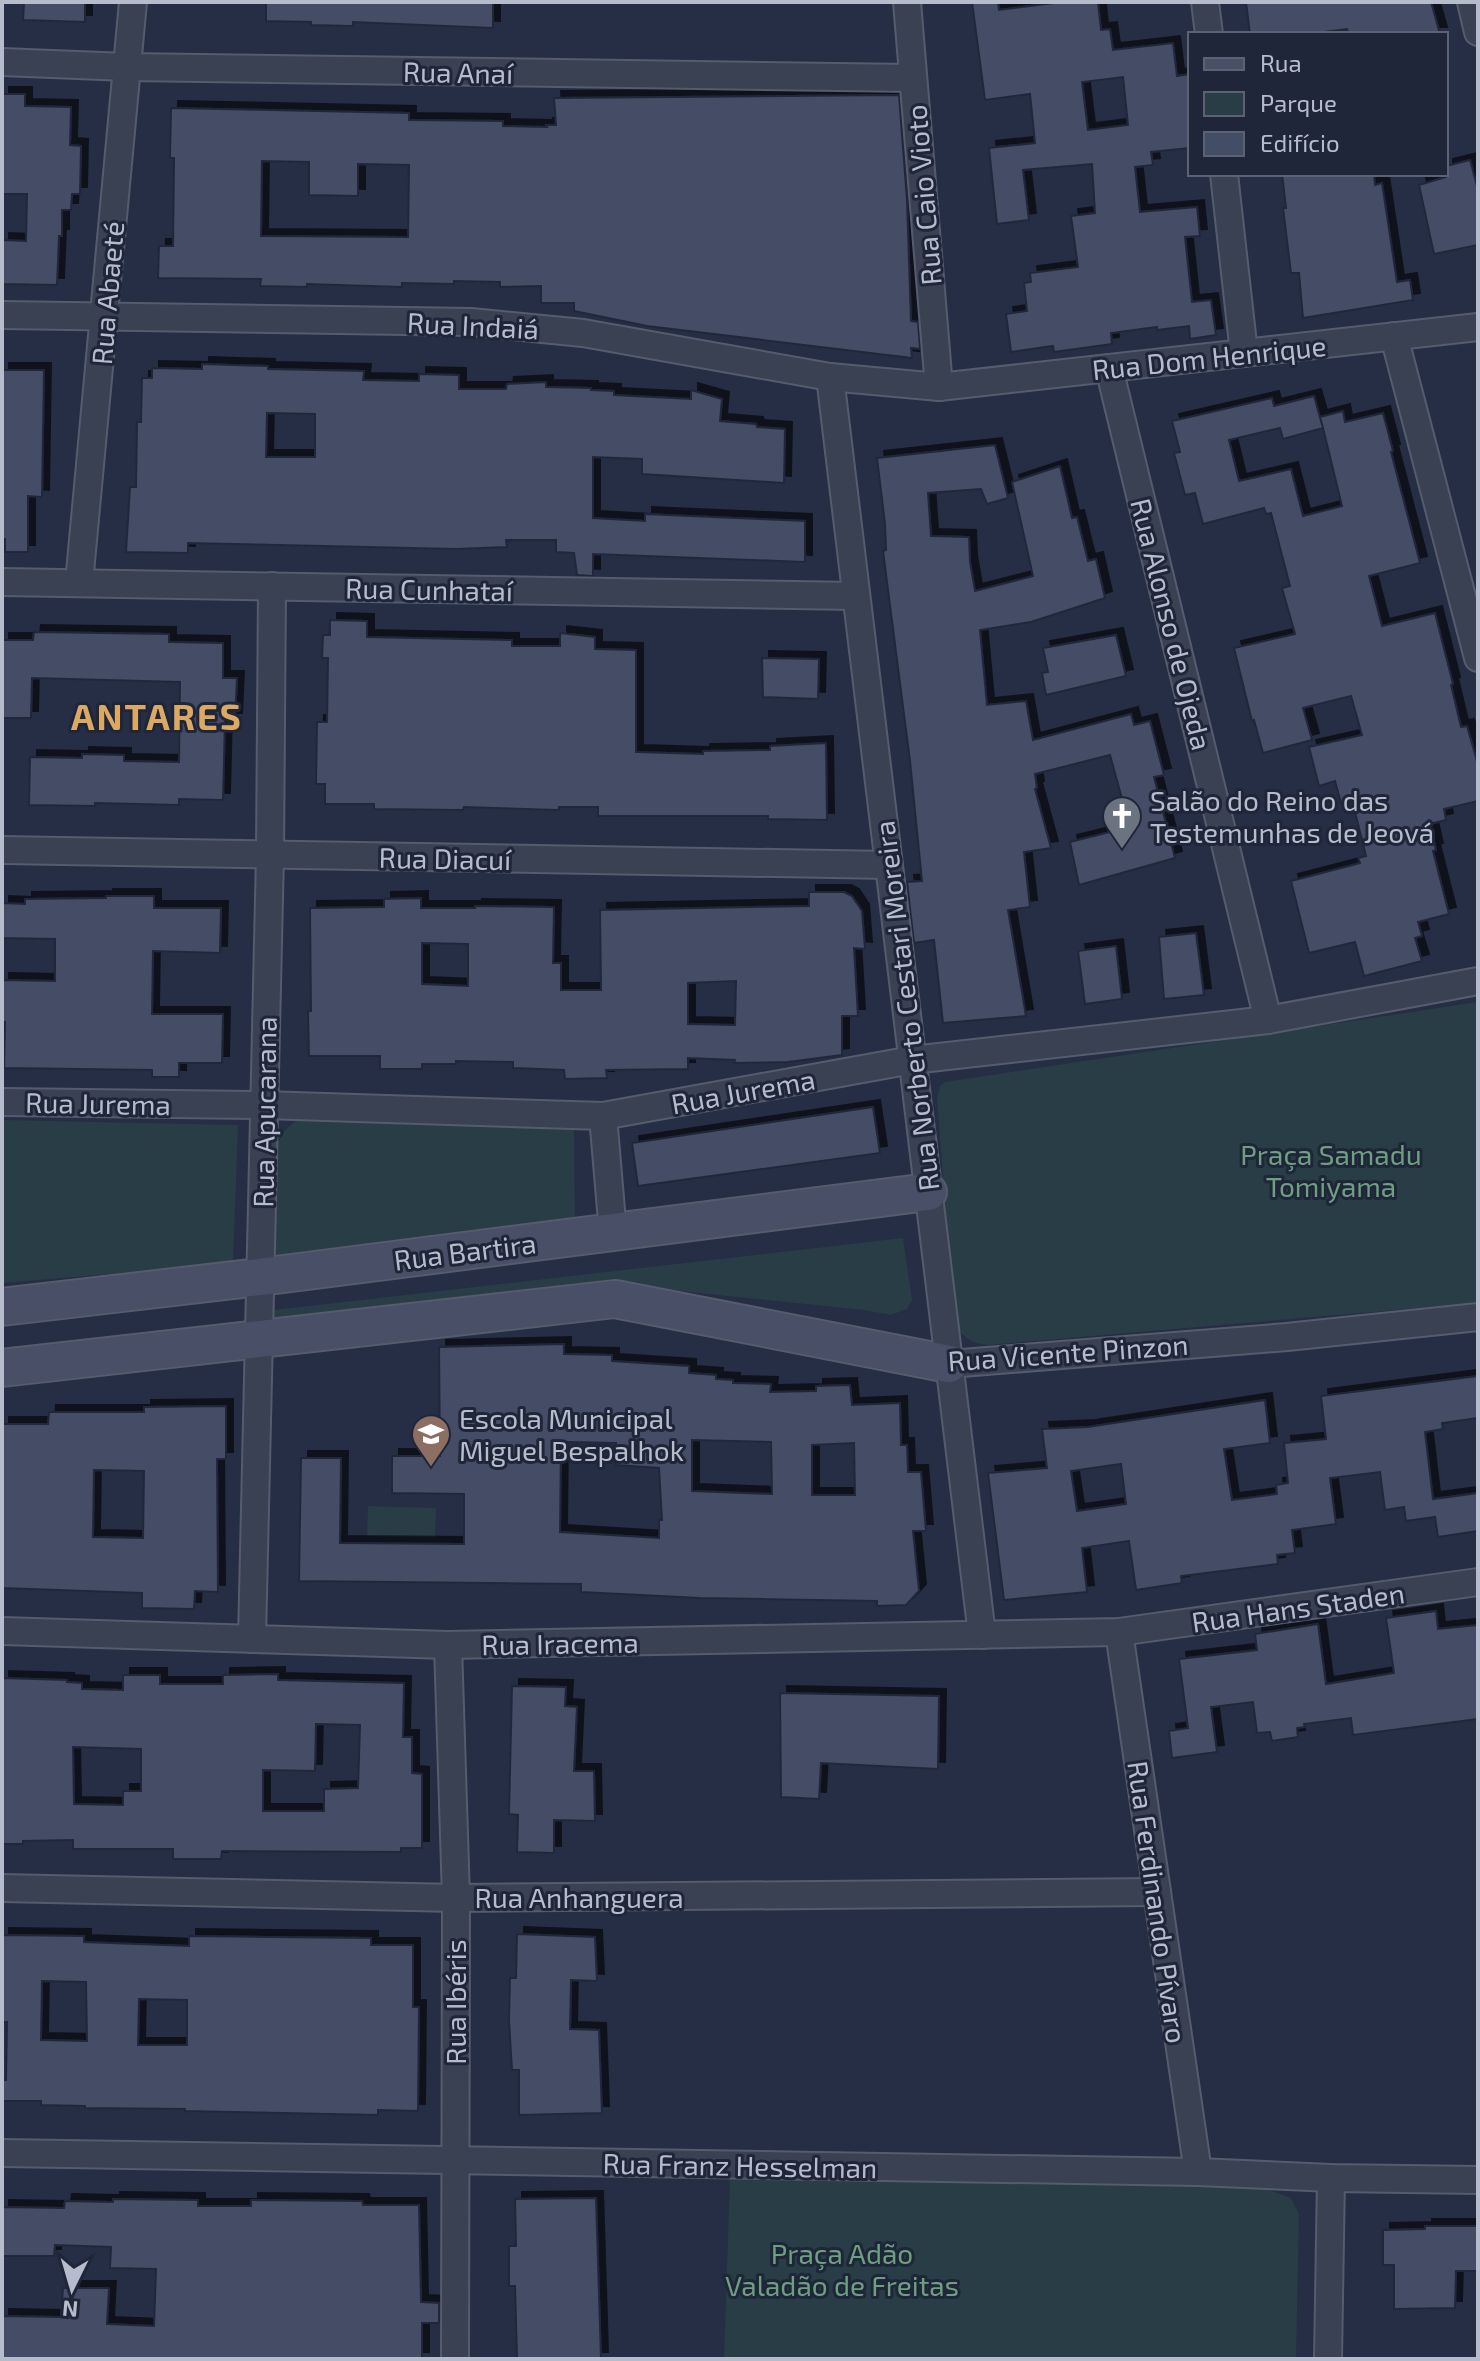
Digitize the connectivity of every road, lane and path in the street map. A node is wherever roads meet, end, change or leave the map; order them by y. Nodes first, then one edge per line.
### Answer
1 (133, 2) edge
2 (907, 2) edge
3 (1205, 2) edge
4 (1471, 2) edge
5 (1209, 32) edge
6 (1478, 32) edge
7 (2, 62) edge
8 (127, 67) junction
9 (913, 78) junction
10 (1224, 176) edge
11 (2, 315) edge
12 (105, 316) junction
13 (1478, 327) edge
14 (1394, 336) junction
15 (1244, 353) junction
16 (1109, 368) junction
17 (830, 377) junction
18 (939, 387) junction
19 (1468, 578) edge
20 (2, 582) edge
21 (79, 583) junction
22 (272, 586) junction
23 (856, 596) junction
24 (1478, 658) edge
25 (2, 850) edge
26 (270, 855) junction
27 (889, 865) junction
28 (1478, 981) edge
29 (1268, 1020) junction
30 (912, 1060) junction
31 (2, 1102) edge
32 (264, 1105) junction
33 (603, 1116) junction
34 (928, 1192) junction
35 (613, 1233) junction
36 (260, 1277) junction
37 (2, 1307) edge
38 (1478, 1317) edge
39 (259, 1340) junction
40 (949, 1364) junction
41 (2, 1368) edge
42 (1478, 1582) edge
43 (2, 1631) edge
44 (1119, 1632) junction
45 (982, 1635) junction
46 (252, 1639) junction
47 (448, 1645) junction
48 (2, 1888) edge
49 (1157, 1892) junction
50 (456, 1898) junction
51 (2, 2153) edge
52 (455, 2160) junction
53 (1198, 2172) junction
54 (1331, 2178) junction
55 (1478, 2180) edge
56 (455, 2359) edge
57 (1328, 2359) edge

1 - 8 street, Rua Abaeté
2 - 9 street, Rua Caio Vioto
3 - 5 street
4 - 6 street
7 - 8 street, Rua Anaí
8 - 9 street, Rua Anaí
8 - 12 street, Rua Abaeté
9 - 18 street, Rua Caio Vioto
10 - 15 street
11 - 12 street, Rua Indaiá
12 - 17 street, Rua Indaiá
12 - 21 street, Rua Abaeté
13 - 14 street, Rua Dom Henrique
14 - 15 street, Rua Dom Henrique
14 - 19 street
15 - 16 street, Rua Dom Henrique
16 - 18 street, Rua Dom Henrique
16 - 29 street, Rua Alonso de Ojeda
17 - 18 street, Rua Indaiá
17 - 23 street, Rua Norberto Cestari Moreira
19 - 24 street
20 - 21 street, Rua Cunhataí
21 - 22 street, Rua Cunhataí
22 - 23 street, Rua Cunhataí
22 - 26 street, Rua Apucarana
23 - 27 street, Rua Norberto Cestari Moreira
25 - 26 street, Rua Diacuí
26 - 27 street, Rua Diacuí
26 - 32 street, Rua Apucarana
27 - 30 street, Rua Norberto Cestari Moreira
28 - 29 street, Rua Jurema
29 - 30 street, Rua Jurema
30 - 33 street, Rua Jurema
30 - 34 street, Rua Norberto Cestari Moreira
31 - 32 street, Rua Jurema
32 - 33 street, Rua Jurema
32 - 36 street, Rua Apucarana
33 - 35 street
34 - 35 street, Rua Bartira
34 - 40 street, Rua Norberto Cestari Moreira
35 - 36 street, Rua Bartira
36 - 37 street, Rua Bartira
36 - 39 street, Rua Apucarana
38 - 40 street, Rua Vicente Pinzon
39 - 40 street, Rua Vicente Pinzon
39 - 41 street
39 - 46 street, Rua Apucarana
40 - 45 street, Rua Norberto Cestari Moreira
42 - 44 street, Rua Hans Staden
43 - 46 street, Rua Iracema
44 - 45 street, Rua Iracema
44 - 49 street, Rua Ferdinando Pívaro
45 - 47 street, Rua Iracema
46 - 47 street, Rua Iracema
47 - 50 street, Rua Ibéris
48 - 50 street, Rua Anhanguera
49 - 50 street, Rua Anhanguera
49 - 53 street, Rua Ferdinando Pívaro
50 - 52 street, Rua Ibéris
51 - 52 street, Rua Franz Hesselman
52 - 53 street, Rua Franz Hesselman
52 - 56 street, Rua Ibéris
53 - 54 street, Rua Franz Hesselman
54 - 55 street, Rua Franz Hesselman
54 - 57 street

